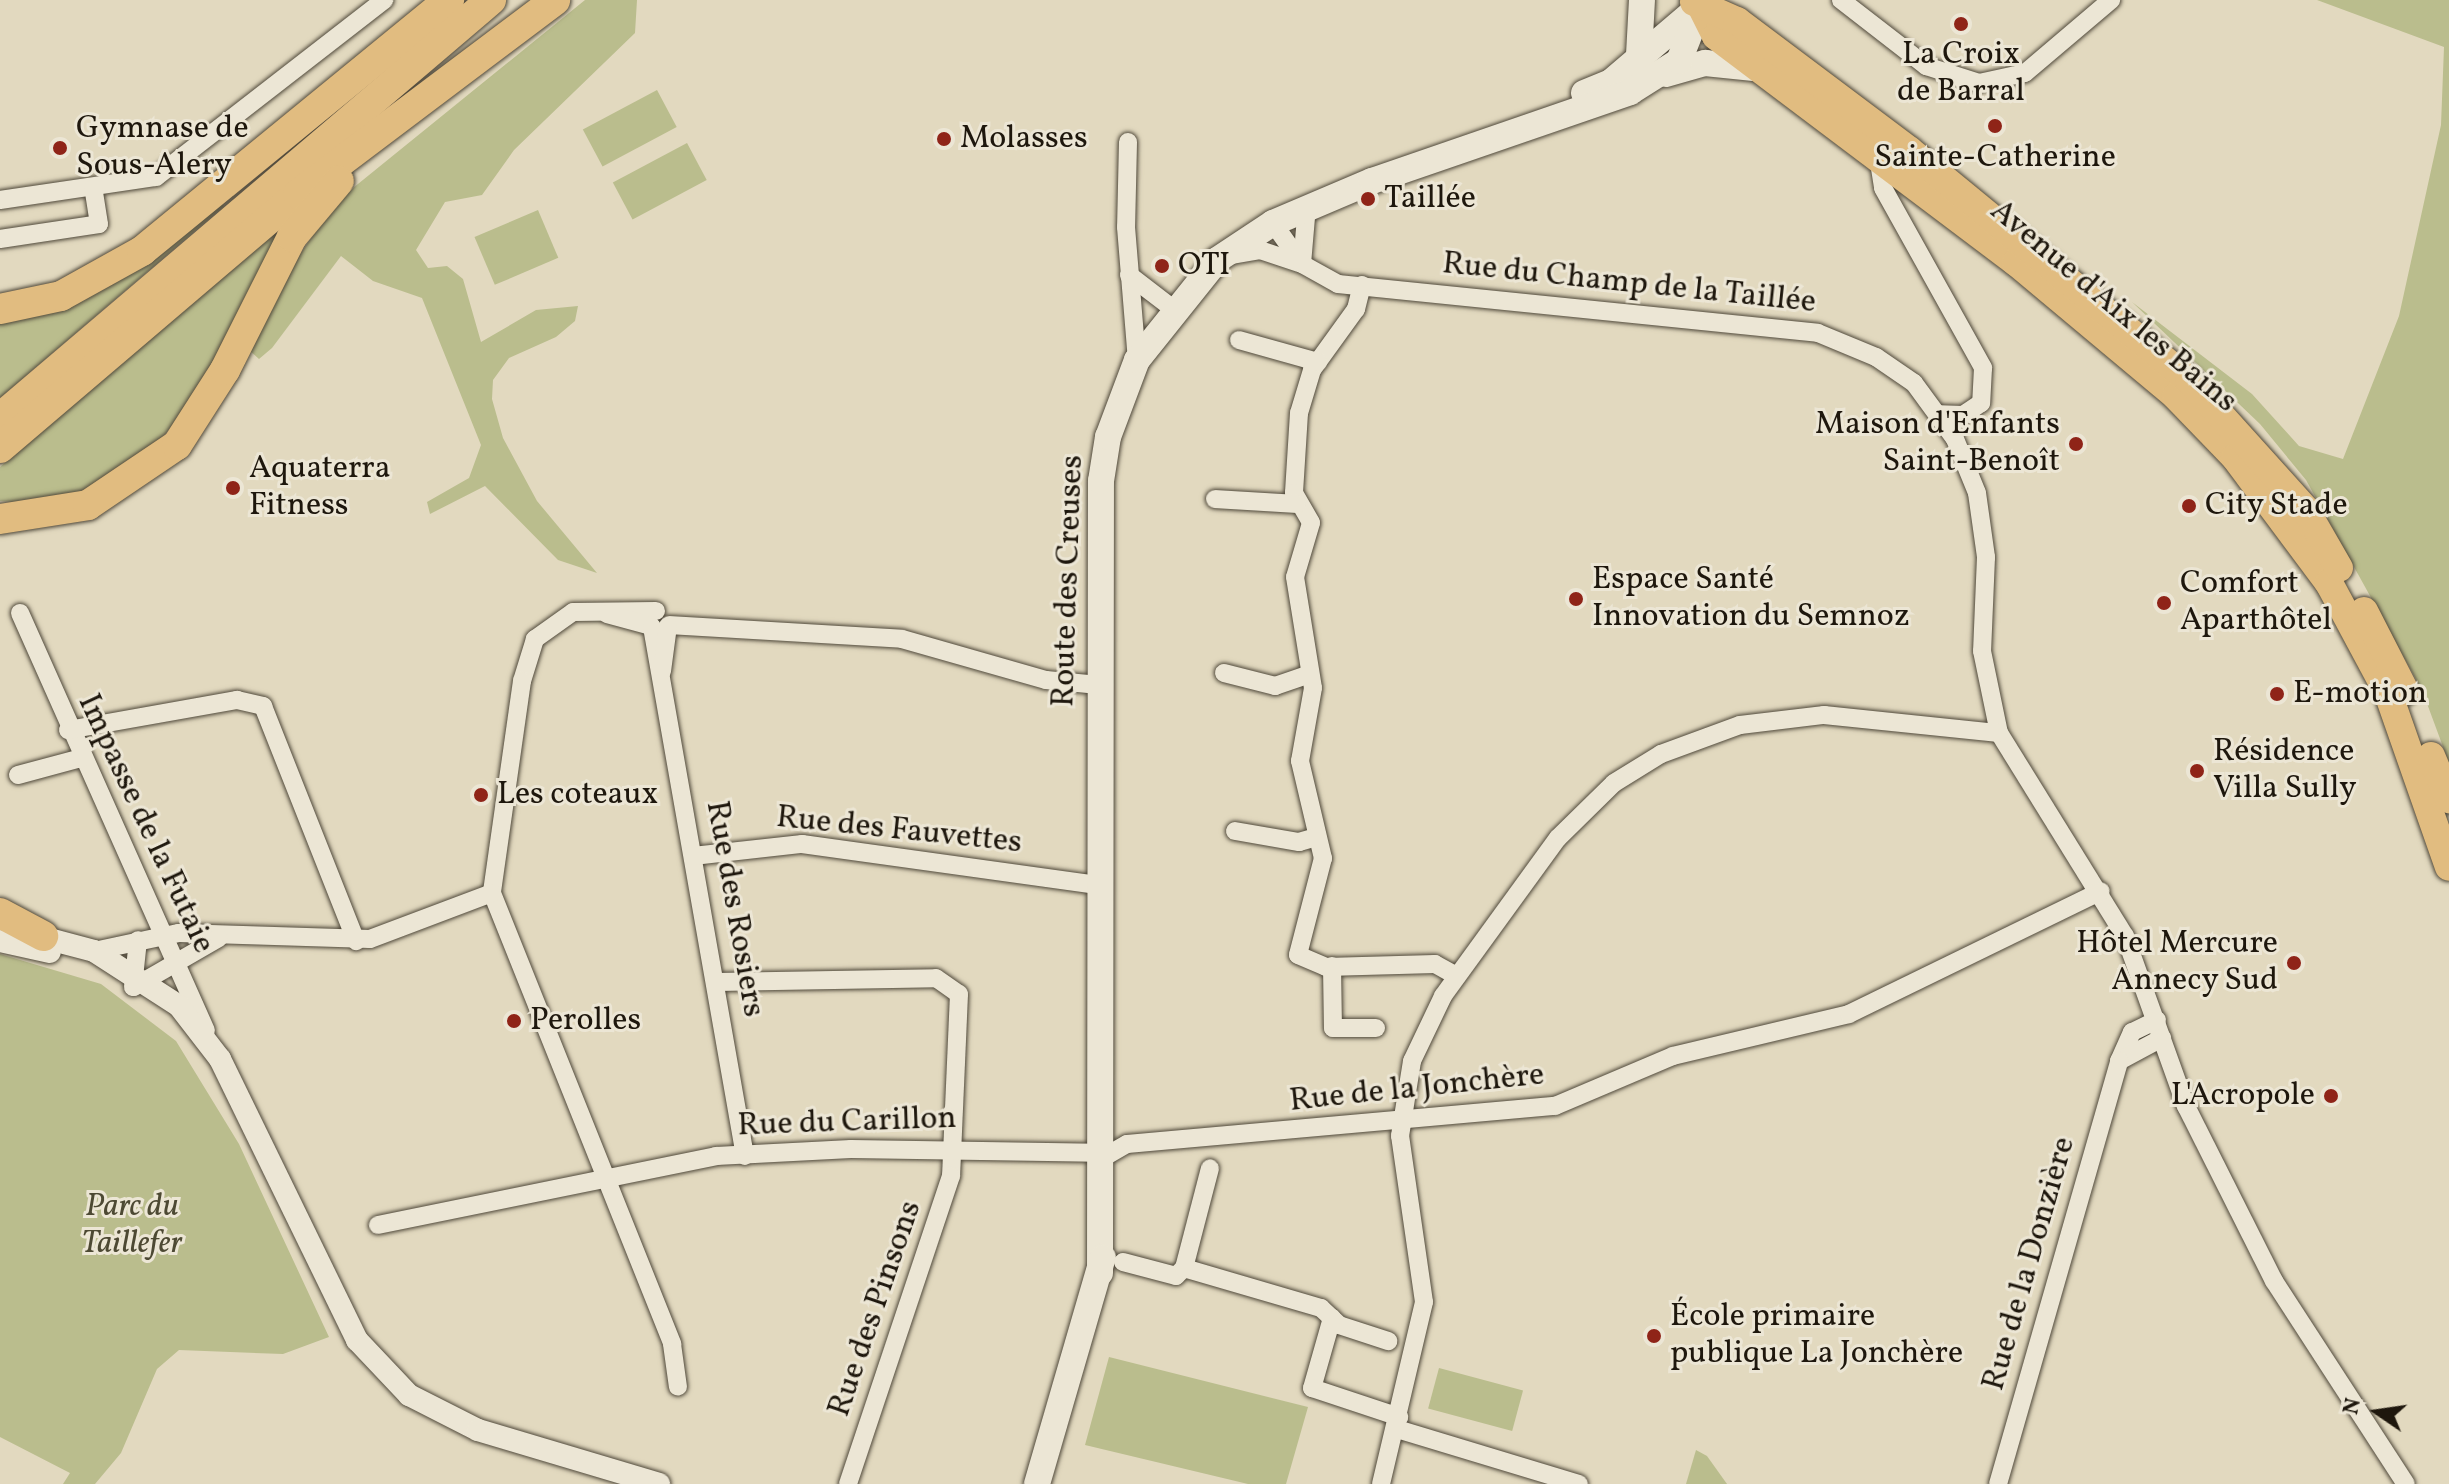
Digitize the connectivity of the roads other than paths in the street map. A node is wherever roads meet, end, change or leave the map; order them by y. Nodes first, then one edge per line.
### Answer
1 (384, 0) edge
2 (449, 0) edge
3 (483, 0) edge
4 (491, 0) edge
5 (555, 0) edge
6 (1642, 0) edge
7 (2111, 0) edge
8 (1700, 1) edge
9 (1847, 2) edge
10 (1638, 57) junction
11 (1754, 68) junction
12 (1662, 75) junction
13 (387, 132) junction
14 (1128, 142) dead end
15 (1465, 147) junction
16 (1879, 162) junction
17 (93, 188) junction
18 (0, 200) edge
19 (1307, 206) junction
20 (1273, 223) junction
21 (162, 234) junction
22 (0, 239) edge
23 (1217, 260) junction
24 (1302, 264) junction
25 (1129, 275) junction
26 (1362, 285) junction
27 (1172, 308) junction
28 (0, 309) edge
29 (1239, 340) dead end
30 (1137, 360) junction
31 (1318, 362) junction
32 (1940, 414) junction
33 (0, 418) edge
34 (0, 448) edge
35 (1215, 499) dead end
36 (1297, 504) junction
37 (0, 519) edge
38 (20, 613) dead end
39 (660, 621) junction
40 (1224, 673) dead end
41 (1310, 674) junction
42 (1099, 685) junction
43 (68, 730) junction
44 (1999, 733) junction
45 (81, 758) junction
46 (18, 775) dead end
47 (2449, 799) edge
48 (1235, 831) dead end
49 (1317, 837) junction
50 (693, 856) junction
51 (2449, 867) edge
52 (1099, 885) junction
53 (2101, 891) junction
54 (492, 893) junction
55 (0, 913) edge
56 (0, 928) edge
57 (161, 934) junction
58 (43, 936) junction
59 (221, 937) junction
60 (138, 940) junction
61 (0, 941) edge
62 (356, 941) junction
63 (94, 951) junction
64 (175, 962) junction
65 (1332, 966) junction
66 (1457, 976) junction
67 (138, 980) junction
68 (717, 982) junction
69 (1376, 1028) dead end
70 (2159, 1029) junction
71 (220, 1059) junction
72 (1100, 1069) junction
73 (238, 1106) junction
74 (1400, 1117) junction
75 (952, 1151) junction
76 (1110, 1151) junction
77 (745, 1156) junction
78 (1210, 1168) dead end
79 (604, 1180) junction
80 (378, 1225) dead end
81 (1111, 1268) junction
82 (1184, 1268) junction
83 (1332, 1318) junction
84 (1388, 1341) dead end
85 (678, 1387) dead end
86 (1398, 1423) junction
87 (1040, 1481) edge
88 (659, 1484) edge
89 (848, 1484) edge
90 (1381, 1484) edge
91 (1579, 1484) edge
92 (1998, 1484) edge
93 (2406, 1484) edge

1 - 17 street
2 - 21 highway
3 - 21 highway
4 - 33 highway
5 - 13 highway
6 - 10 main road
7 - 9 street
8 - 10 main road, Route des Creuses
8 - 11 main road, Avenue d'Aix les Bains
8 - 12 main road, Route des Creuses
8 - 47 main road, Avenue d'Aix les Bains
10 - 15 main road, Route des Creuses
11 - 12 main road, Route des Creuses
11 - 16 main road, Avenue d'Aix les Bains
12 - 15 main road, Route des Creuses
13 - 34 highway
13 - 37 highway
14 - 25 street
15 - 19 main road, Route des Creuses
16 - 32 street
16 - 51 main road, Avenue d'Aix les Bains
17 - 18 street
17 - 22 street
19 - 20 main road, Route des Creuses
19 - 24 street
20 - 23 main road, Route des Creuses
20 - 24 street, Rue du Champ de la Taillée
21 - 28 highway
23 - 24 street, Rue du Champ de la Taillée
23 - 27 main road, Route des Creuses
24 - 26 street, Rue du Champ de la Taillée
25 - 27 street
25 - 30 street
26 - 31 street
26 - 32 street, Rue du Champ de la Taillée
27 - 30 main road, Route des Creuses
29 - 31 street
30 - 42 main road, Route des Creuses
31 - 36 street
32 - 44 street, Rue du Champ de la Taillée
35 - 36 street
36 - 41 street
38 - 43 street, Impasse de la Futaie
39 - 42 street
39 - 50 street, Rue des Rosiers
39 - 54 street
40 - 41 street
41 - 49 street
42 - 52 main road, Route des Creuses
43 - 45 street, Impasse de la Futaie
43 - 62 street
44 - 53 street, Rue du Champ de la Taillée
44 - 66 street
45 - 46 street
45 - 57 street, Impasse de la Futaie
48 - 49 street
49 - 65 street
50 - 52 street, Rue des Fauvettes
50 - 68 street, Rue des Rosiers
52 - 72 main road, Route des Creuses
53 - 70 street, Rue du Champ de la Taillée
53 - 74 street, Rue de la Jonchère
54 - 62 street
54 - 79 street
55 - 58 highway
56 - 58 street
57 - 59 street
57 - 60 street
57 - 64 street, Impasse de la Futaie
58 - 63 street
59 - 62 street
59 - 64 street
60 - 63 street
60 - 67 street
61 - 67 street
63 - 67 street
64 - 67 street
64 - 71 street, Impasse de la Futaie
65 - 66 street
65 - 69 street
66 - 74 street
67 - 71 street
67 - 73 street
68 - 75 street, Rue des Pinsons
68 - 77 street, Rue des Rosiers
70 - 92 street, Rue de la Donzière
70 - 93 street, Rue du Champ de la Taillée
71 - 73 street
72 - 76 main road, Route des Creuses
72 - 76 main road, Route des Creuses
73 - 88 street
74 - 76 street, Rue de la Jonchère
74 - 86 street
75 - 76 street, Rue du Carillon
75 - 77 street, Rue du Carillon
75 - 89 street, Rue des Pinsons
76 - 81 main road, Route des Creuses
77 - 79 street, Rue du Carillon
78 - 82 street
79 - 80 street, Rue du Carillon
79 - 85 street
81 - 82 street
81 - 87 main road, Route des Creuses
82 - 83 street
83 - 84 street
83 - 86 street
86 - 90 street
86 - 91 street

